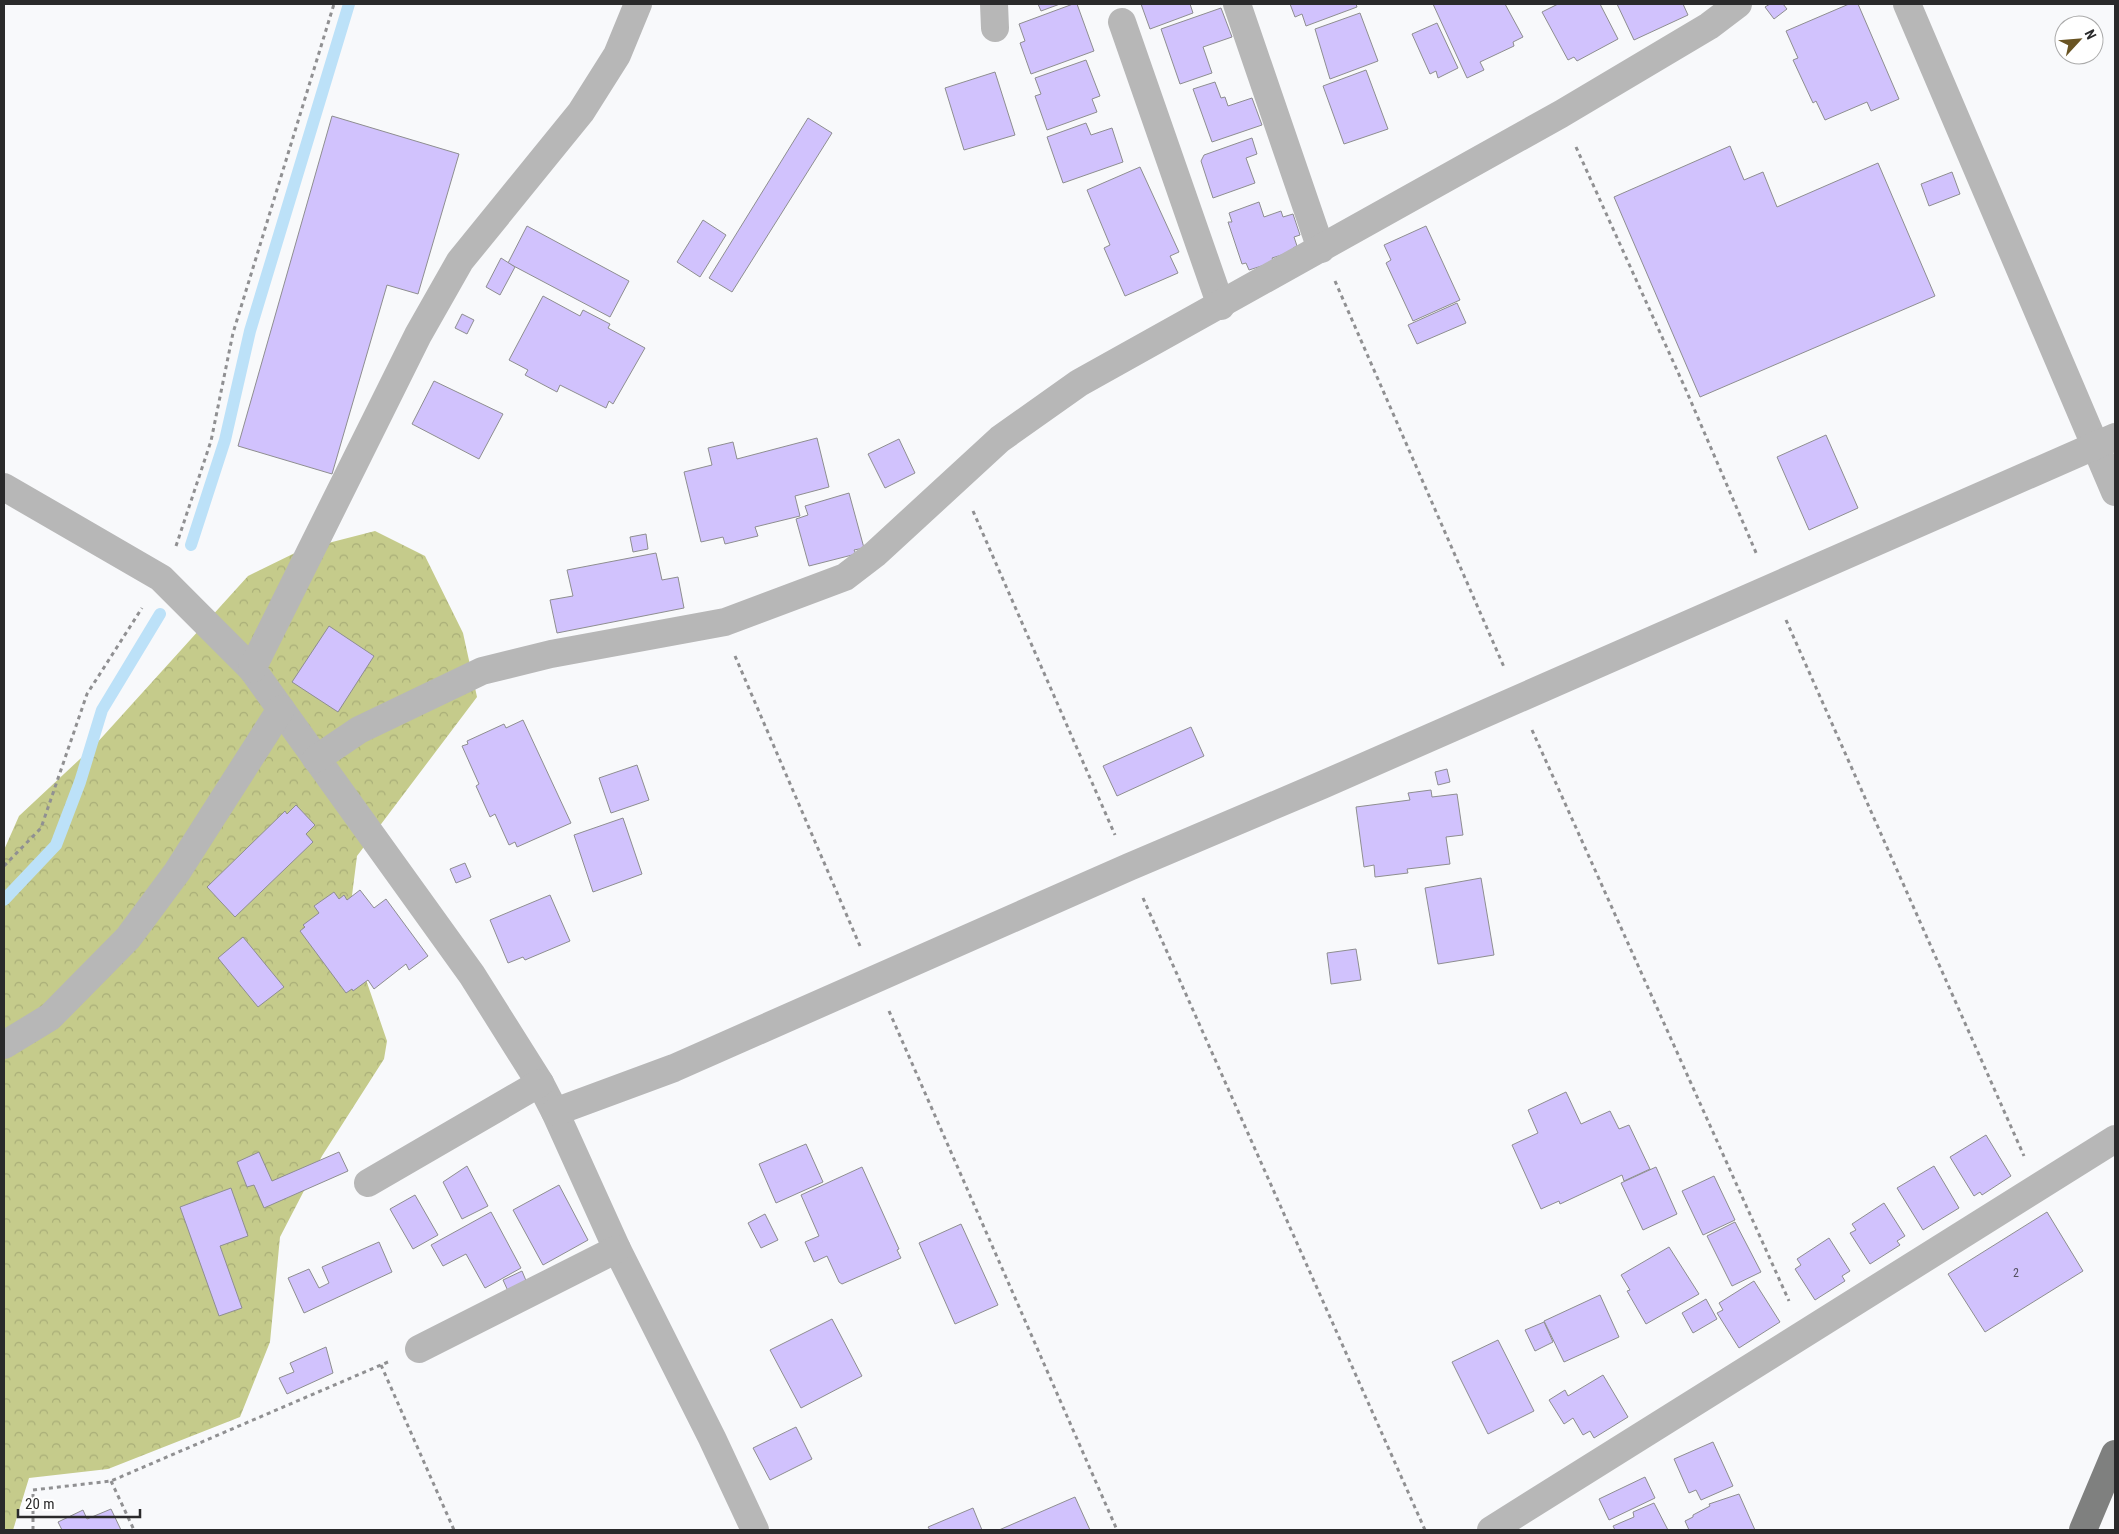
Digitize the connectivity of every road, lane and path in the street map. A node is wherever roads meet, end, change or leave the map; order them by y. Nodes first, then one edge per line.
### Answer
1 (334, 4) edge
2 (638, 4) edge
3 (1237, 4) edge
4 (1738, 4) edge
5 (1907, 4) edge
6 (1122, 22) dead end
7 (1561, 114) junction
8 (1321, 248) junction
9 (1221, 306) junction
10 (2105, 441) edge
11 (958, 479) junction
12 (4, 488) edge
13 (2115, 492) edge
14 (161, 578) junction
15 (1771, 587) junction
16 (725, 622) junction
17 (252, 669) junction
18 (1518, 699) junction
19 (281, 709) junction
20 (316, 759) junction
21 (4, 866) edge
22 (1129, 867) junction
23 (875, 980) junction
24 (4, 1045) edge
25 (540, 1083) junction
26 (555, 1112) junction
27 (2115, 1139) edge
28 (368, 1183) dead end
29 (2041, 1187) junction
30 (617, 1249) junction
31 (1803, 1333) junction
32 (419, 1349) joint
33 (381, 1365) junction
34 (2115, 1454) edge
35 (110, 1481) junction
36 (33, 1530) edge
37 (134, 1530) edge
38 (454, 1530) edge
39 (755, 1530) edge
40 (1117, 1530) edge
41 (1424, 1530) edge
42 (1490, 1530) edge
43 (2082, 1530) edge

1 - 14 path
2 - 17 street
3 - 8 street
4 - 7 street
5 - 10 street
6 - 9 street
7 - 8 street
7 - 15 path
8 - 9 street
8 - 18 path
9 - 11 street
10 - 13 street
10 - 15 street
11 - 16 street
11 - 22 path
12 - 14 street
14 - 17 street
14 - 21 path
15 - 18 street
15 - 29 path
16 - 20 street
16 - 23 path
17 - 19 street
18 - 22 street
18 - 31 path
19 - 20 street
19 - 24 street
20 - 25 street
22 - 23 street
22 - 41 path
23 - 26 street
23 - 40 path
25 - 26 street
25 - 28 street
26 - 30 street
27 - 29 street
29 - 31 street
30 - 32 street
30 - 39 street
31 - 42 street
32 - 33 path
33 - 35 path
33 - 38 path
34 - 43 main road
35 - 36 path
35 - 37 path

